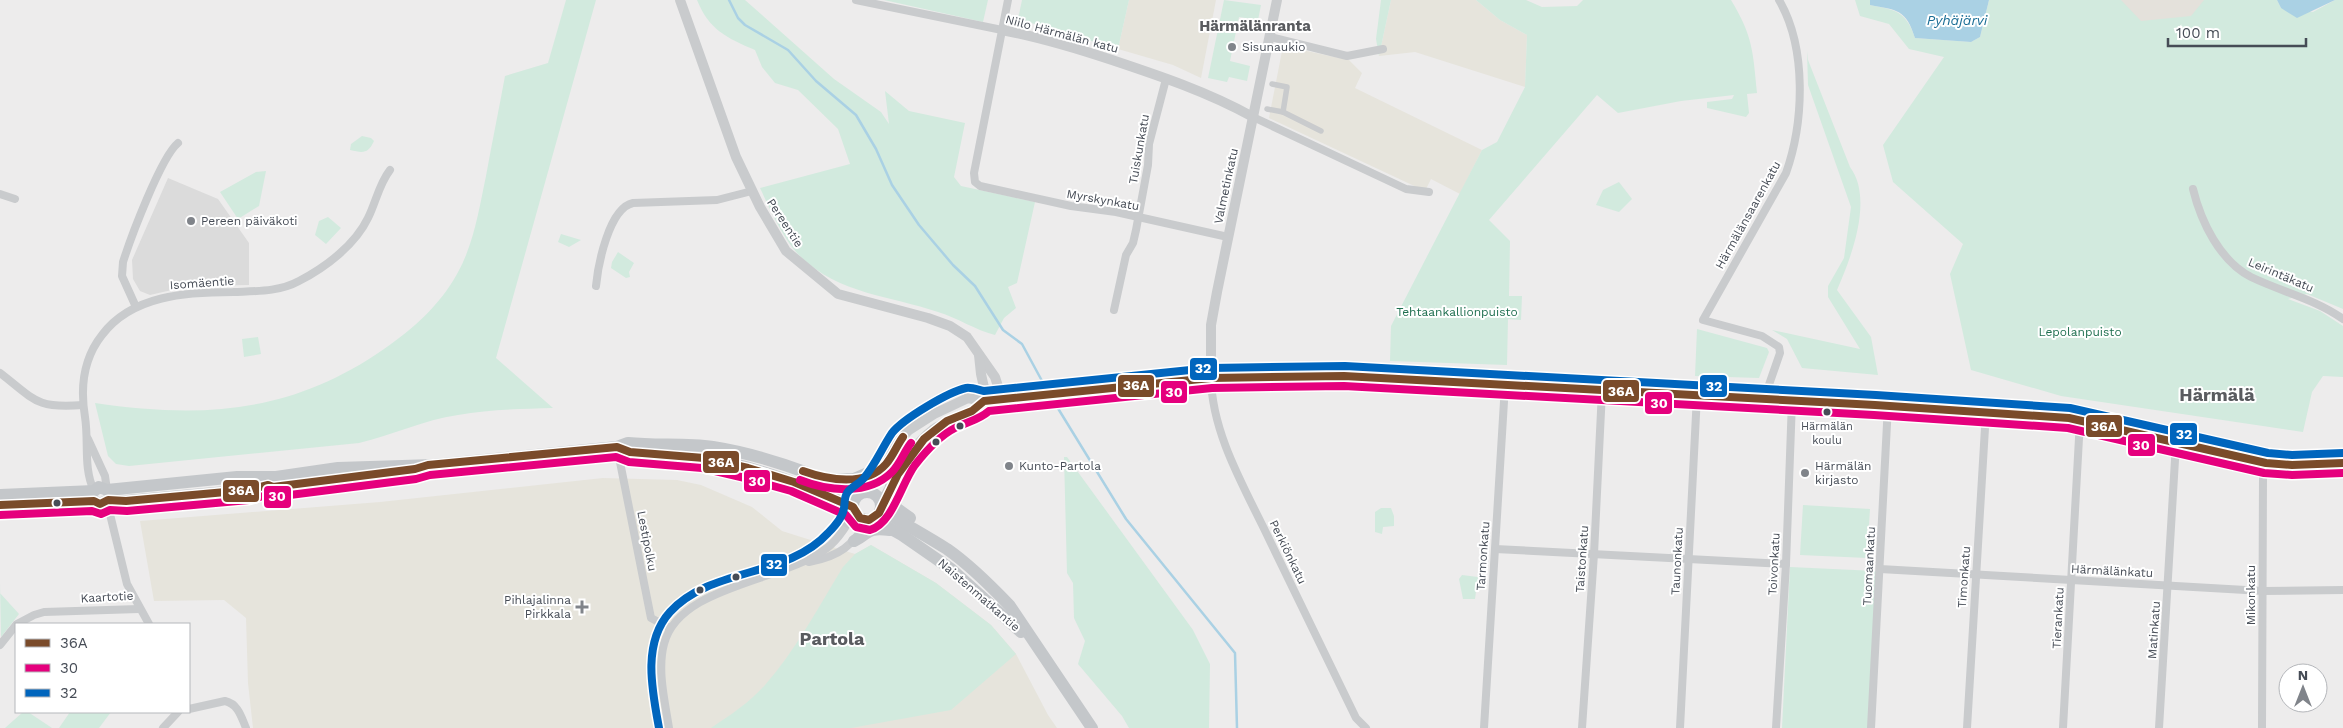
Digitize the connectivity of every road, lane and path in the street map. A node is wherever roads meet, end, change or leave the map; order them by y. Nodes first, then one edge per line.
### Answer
1 (680, 0) edge
2 (856, 0) edge
3 (1008, 0) edge
4 (1277, 0) edge
5 (1779, 0) edge
6 (1002, 30) junction
7 (1270, 37) junction
8 (1383, 49) dead end
9 (1166, 78) junction
10 (1272, 84) dead end
11 (1267, 109) dead end
12 (1283, 112) junction
13 (1253, 117) junction
14 (1321, 131) dead end
15 (178, 143) dead end
16 (390, 170) dead end
17 (2193, 189) dead end
18 (752, 191) junction
19 (1429, 192) dead end
20 (0, 194) edge
21 (16, 199) dead end
22 (1138, 217) junction
23 (1228, 237) junction
24 (596, 286) dead end
25 (136, 307) junction
26 (1114, 310) dead end
27 (2343, 319) edge
28 (979, 353) junction
29 (0, 373) edge
30 (1211, 378) junction
31 (1504, 385) junction
32 (1602, 391) junction
33 (1697, 395) junction
34 (1002, 399) junction
35 (1764, 399) junction
36 (1792, 400) junction
37 (986, 401) junction
38 (83, 405) junction
39 (1888, 405) junction
40 (2080, 420) junction
41 (1985, 428) dead end
42 (88, 439) junction
43 (2176, 443) junction
44 (617, 447) junction
45 (2266, 463) junction
46 (2343, 463) edge
47 (884, 466) junction
48 (827, 480) junction
49 (891, 485) junction
50 (862, 493) junction
51 (0, 495) edge
52 (101, 498) junction
53 (0, 505) edge
54 (876, 513) junction
55 (852, 514) junction
56 (892, 530) junction
57 (926, 536) junction
58 (854, 541) junction
59 (1495, 549) junction
60 (1594, 554) junction
61 (1688, 557) junction
62 (802, 563) junction
63 (1786, 564) junction
64 (1880, 569) junction
65 (1976, 574) junction
66 (2071, 580) junction
67 (2168, 585) junction
68 (2343, 590) edge
69 (2263, 591) junction
70 (139, 609) junction
71 (18, 623) edge
72 (148, 623) edge
73 (15, 625) edge
74 (670, 628) junction
75 (1033, 643) junction
76 (0, 645) edge
77 (190, 708) edge
78 (177, 713) edge
79 (163, 728) edge
80 (246, 728) edge
81 (669, 728) edge
82 (1092, 728) edge
83 (1366, 728) edge
84 (1484, 728) edge
85 (1582, 728) edge
86 (1680, 728) edge
87 (1776, 728) edge
88 (1871, 728) edge
89 (1966, 728) edge
90 (2063, 728) edge
91 (2159, 728) edge
92 (2262, 728) edge

1 - 18 street, Pereentie
2 - 6 street, Niilo Härmälän katu
3 - 6 street
4 - 7 street, Valmetinkatu
5 - 35 street, Härmälänsaarenkatu
6 - 9 street, Niilo Härmälän katu
6 - 22 street, Myrskynkatu
7 - 8 street
7 - 13 street, Valmetinkatu
9 - 13 street, Niilo Härmälän katu
9 - 22 street, Tuiskunkatu
10 - 12 street
11 - 12 street
12 - 14 street
13 - 19 street
13 - 23 street, Valmetinkatu
15 - 25 street
16 - 25 street, Isomäentie
17 - 27 street, Leirintäkatu
18 - 24 street
18 - 28 street, Pereentie
20 - 21 street
22 - 23 street, Myrskynkatu
22 - 26 street, Tuiskunkatu
23 - 30 street, Valmetinkatu
25 - 38 street, Isomäentie
28 - 34 street, Pereentie
28 - 37 street
29 - 38 street
30 - 31 street
30 - 34 street
30 - 83 street, Perkiönkatu
31 - 32 street
31 - 59 street, Tarmonkatu
32 - 33 street
32 - 60 street, Taistonkatu
33 - 35 street
33 - 61 street, Taunonkatu
34 - 37 street
35 - 36 street
36 - 39 street
36 - 63 street, Toivonkatu
37 - 47 street
37 - 49 street
38 - 42 street, Isomäentie
39 - 40 street
39 - 64 street, Tuomaankatu
40 - 43 street
40 - 66 street, Tierankatu
41 - 65 street, Timonkatu
42 - 52 street
42 - 52 street, Isomäentie
43 - 45 street
43 - 67 street, Matinkatu
44 - 48 main road
44 - 52 main road
44 - 55 main road
44 - 74 street, Lestipolku
45 - 46 street
45 - 69 street, Mikonkatu
47 - 48 main road
47 - 50 street
48 - 50 main road
49 - 54 street
49 - 57 main road
50 - 54 main road
50 - 55 main road
51 - 52 main road
52 - 53 main road
52 - 70 street, Kaartotie
54 - 55 main road
54 - 56 main road, Naistenmatkantie
54 - 57 main road, Naistenmatkantie
54 - 58 street
55 - 62 street
56 - 58 main road
56 - 75 main road, Naistenmatkantie
57 - 75 main road, Naistenmatkantie
58 - 62 street
59 - 60 street
59 - 84 street, Tarmonkatu
60 - 61 street
60 - 85 street, Taistonkatu
61 - 63 street
61 - 86 street, Taunonkatu
62 - 74 street
63 - 87 street, Toivonkatu
64 - 65 street, Härmälänkatu
64 - 88 street, Tuomaankatu
65 - 66 street, Härmälänkatu
65 - 89 street, Timonkatu
66 - 67 street, Härmälänkatu
66 - 90 street, Tierankatu
67 - 69 street, Härmälänkatu
67 - 91 street, Matinkatu
68 - 69 street, Härmälänkatu
69 - 92 street, Mikonkatu
70 - 71 street, Kaartotie
70 - 72 street
73 - 76 street, Kaartotie
74 - 81 street
75 - 82 main road, Naistenmatkantie
77 - 80 street
78 - 79 street

